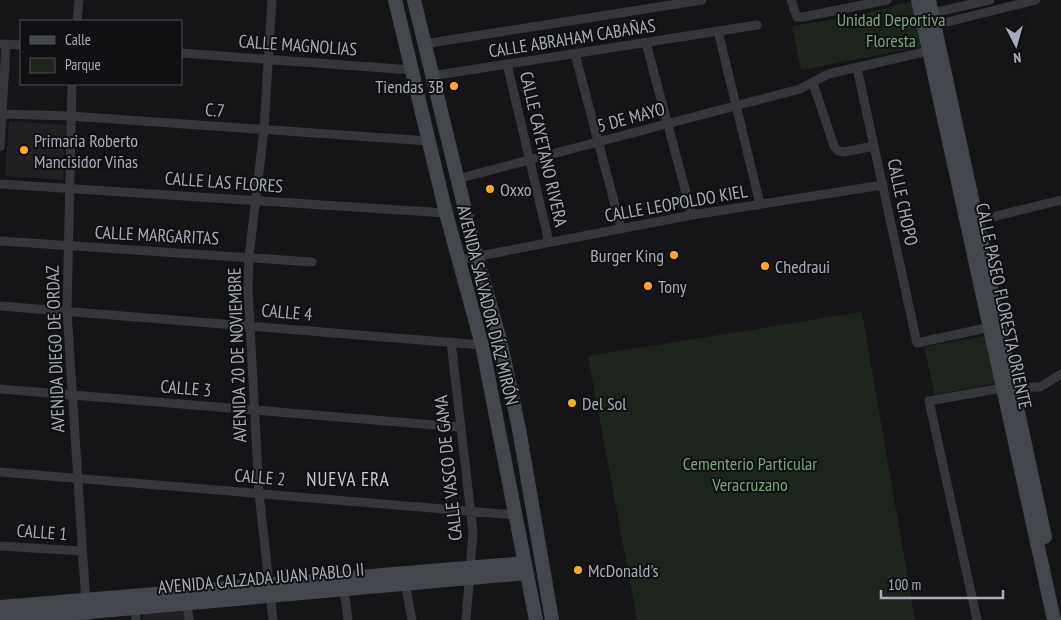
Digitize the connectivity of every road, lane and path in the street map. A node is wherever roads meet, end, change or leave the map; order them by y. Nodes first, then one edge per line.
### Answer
1 (79, 0) edge
2 (272, 0) edge
3 (396, 0) edge
4 (414, 0) edge
5 (702, 0) edge
6 (791, 0) edge
7 (887, 0) edge
8 (918, 0) edge
9 (990, 0) edge
10 (1036, 0) edge
11 (1023, 2) edge
12 (855, 4) edge
13 (928, 16) edge
14 (77, 20) edge
15 (757, 25) dead end
16 (718, 31) junction
17 (646, 43) junction
18 (3, 44) edge
19 (424, 44) junction
20 (20, 45) edge
21 (934, 50) junction
22 (182, 54) edge
23 (575, 54) junction
24 (269, 59) junction
25 (507, 64) junction
26 (858, 68) junction
27 (412, 70) junction
28 (431, 76) junction
29 (813, 83) junction
30 (72, 85) edge
31 (736, 107) junction
32 (1, 114) edge
33 (70, 116) junction
34 (668, 124) junction
35 (264, 130) junction
36 (428, 141) junction
37 (599, 142) junction
38 (874, 146) junction
39 (0, 147) edge
40 (531, 160) junction
41 (457, 179) junction
42 (0, 184) edge
43 (883, 185) junction
44 (68, 188) junction
45 (257, 200) junction
46 (1061, 200) edge
47 (760, 204) junction
48 (446, 213) junction
49 (692, 215) junction
50 (972, 222) junction
51 (621, 228) junction
52 (0, 241) edge
53 (549, 242) junction
54 (68, 246) junction
55 (476, 255) junction
56 (250, 257) junction
57 (459, 260) junction
58 (312, 262) dead end
59 (0, 306) edge
60 (66, 311) junction
61 (249, 325) junction
62 (995, 326) junction
63 (450, 342) junction
64 (482, 345) junction
65 (1061, 374) edge
66 (1008, 388) junction
67 (0, 389) edge
68 (71, 394) junction
69 (492, 394) junction
70 (255, 410) junction
71 (517, 420) junction
72 (460, 428) junction
73 (0, 472) edge
74 (77, 478) junction
75 (259, 493) junction
76 (470, 511) junction
77 (516, 515) junction
78 (0, 546) edge
79 (82, 551) junction
80 (526, 568) junction
81 (471, 572) junction
82 (404, 584) junction
83 (344, 588) junction
84 (269, 590) junction
85 (187, 604) junction
86 (0, 607) edge
87 (135, 608) edge
88 (86, 610) edge
89 (1061, 611) edge
90 (25, 614) edge
91 (0, 620) edge
92 (189, 620) edge
93 (273, 620) edge
94 (348, 620) edge
95 (412, 620) edge
96 (466, 620) edge
97 (536, 620) edge
98 (552, 620) edge
99 (977, 620) edge
100 (1054, 620) edge

1 - 14 street
2 - 24 street, AVENIDA 20 DE NOVIEMBRE
3 - 27 main road, AVENIDA SALVADOR DÍAZ MIRÓN
4 - 19 main road, AVENIDA SALVADOR DÍAZ MIRÓN
5 - 19 street
6 - 12 street
7 - 12 street
8 - 13 main road, CALLE PASEO FLORESTA ORIENTE
9 - 13 street
10 - 11 street
11 - 13 street
13 - 21 main road, CALLE PASEO FLORESTA ORIENTE
15 - 16 street, CALLE ABRAHAM CABAÑAS
16 - 17 street, CALLE ABRAHAM CABAÑAS
16 - 31 street
17 - 23 street, CALLE ABRAHAM CABAÑAS
17 - 34 street
18 - 20 street
18 - 32 street
19 - 28 main road, AVENIDA SALVADOR DÍAZ MIRÓN
21 - 26 street, 5 DE MAYO
21 - 50 main road, CALLE PASEO FLORESTA ORIENTE
22 - 24 street, CALLE MAGNOLIAS
23 - 25 street, CALLE ABRAHAM CABAÑAS
23 - 37 street
24 - 27 street, CALLE MAGNOLIAS
24 - 35 street, AVENIDA 20 DE NOVIEMBRE
25 - 28 street, CALLE ABRAHAM CABAÑAS
25 - 40 street, CALLE CAYETANO RIVERA
26 - 29 street, 5 DE MAYO
26 - 38 street, CALLE CHOPO
27 - 36 main road, AVENIDA SALVADOR DÍAZ MIRÓN
28 - 41 main road, AVENIDA SALVADOR DÍAZ MIRÓN
29 - 31 street, 5 DE MAYO
29 - 38 street
30 - 33 street, AVENIDA DIEGO DE ORDAZ
31 - 34 street, 5 DE MAYO
31 - 47 street
32 - 33 street, C.7
32 - 39 street
33 - 35 street, C.7
33 - 44 street, AVENIDA DIEGO DE ORDAZ
34 - 37 street, 5 DE MAYO
34 - 49 street
35 - 36 street, C.7
35 - 45 street, AVENIDA 20 DE NOVIEMBRE
36 - 48 main road, AVENIDA SALVADOR DÍAZ MIRÓN
37 - 40 street, 5 DE MAYO
37 - 51 street
38 - 43 street, CALLE CHOPO
40 - 41 street, 5 DE MAYO
40 - 53 street, CALLE CAYETANO RIVERA
41 - 55 main road, AVENIDA SALVADOR DÍAZ MIRÓN
42 - 44 street, CALLE LAS FLORES
43 - 47 street, CALLE LEOPOLDO KIEL
43 - 62 street, CALLE CHOPO
44 - 45 street, CALLE LAS FLORES
44 - 54 street, AVENIDA DIEGO DE ORDAZ
45 - 48 street, CALLE LAS FLORES
45 - 56 street, AVENIDA 20 DE NOVIEMBRE
46 - 50 street
47 - 49 street, CALLE LEOPOLDO KIEL
48 - 57 main road, AVENIDA SALVADOR DÍAZ MIRÓN
49 - 51 street, CALLE LEOPOLDO KIEL
50 - 62 main road, CALLE PASEO FLORESTA ORIENTE
51 - 53 street, CALLE LEOPOLDO KIEL
52 - 54 street, CALLE MARGARITAS
53 - 55 street, CALLE LEOPOLDO KIEL
54 - 56 street, CALLE MARGARITAS
54 - 60 street, AVENIDA DIEGO DE ORDAZ
55 - 57 street, CALLE LEOPOLDO KIEL
55 - 71 main road, AVENIDA SALVADOR DÍAZ MIRÓN
56 - 58 street, CALLE MARGARITAS
56 - 61 street, AVENIDA 20 DE NOVIEMBRE
57 - 64 main road, AVENIDA SALVADOR DÍAZ MIRÓN
59 - 60 street, CALLE 4
60 - 61 street, CALLE 4
60 - 68 street, AVENIDA DIEGO DE ORDAZ
61 - 63 street, CALLE 4
61 - 70 street, AVENIDA 20 DE NOVIEMBRE
62 - 66 main road, CALLE PASEO FLORESTA ORIENTE
63 - 64 street, CALLE 4
63 - 72 street, CALLE VASCO DE GAMA
64 - 69 main road, AVENIDA SALVADOR DÍAZ MIRÓN
65 - 66 street
66 - 89 main road, CALLE PASEO FLORESTA ORIENTE
66 - 99 street
66 - 100 main road, CALLE PASEO FLORESTA ORIENTE
67 - 68 street, CALLE 3
68 - 70 street, CALLE 3
68 - 74 street, AVENIDA DIEGO DE ORDAZ
69 - 71 main road
69 - 77 main road, AVENIDA SALVADOR DÍAZ MIRÓN
70 - 72 street, CALLE 3
70 - 75 street, AVENIDA 20 DE NOVIEMBRE
71 - 98 main road, AVENIDA SALVADOR DÍAZ MIRÓN
72 - 76 street, CALLE VASCO DE GAMA
73 - 74 street, CALLE 2
74 - 75 street, CALLE 2
74 - 79 street, AVENIDA DIEGO DE ORDAZ
75 - 76 street, CALLE 2
75 - 84 street, AVENIDA 20 DE NOVIEMBRE
76 - 77 street, CALLE 2
76 - 81 street, CALLE VASCO DE GAMA
77 - 80 main road, AVENIDA SALVADOR DÍAZ MIRÓN
78 - 79 street, CALLE 1
79 - 88 street, AVENIDA DIEGO DE ORDAZ
80 - 81 main road, AVENIDA CALZADA JUAN PABLO II
80 - 97 main road, AVENIDA SALVADOR DÍAZ MIRÓN
81 - 82 main road, AVENIDA CALZADA JUAN PABLO II
81 - 84 main road, AVENIDA CALZADA JUAN PABLO II
81 - 96 street, CALLE VASCO DE GAMA
82 - 83 main road, AVENIDA CALZADA JUAN PABLO II
82 - 95 street
83 - 84 main road, AVENIDA CALZADA JUAN PABLO II
83 - 94 street
84 - 85 main road, AVENIDA CALZADA JUAN PABLO II
84 - 87 main road, AVENIDA CALZADA JUAN PABLO II
84 - 93 street, AVENIDA 20 DE NOVIEMBRE
85 - 87 main road, AVENIDA CALZADA JUAN PABLO II
85 - 92 street
86 - 90 main road, AVENIDA CALZADA JUAN PABLO II
87 - 88 main road, AVENIDA CALZADA JUAN PABLO II
88 - 90 main road, AVENIDA CALZADA JUAN PABLO II
90 - 91 main road, AVENIDA CALZADA JUAN PABLO II

